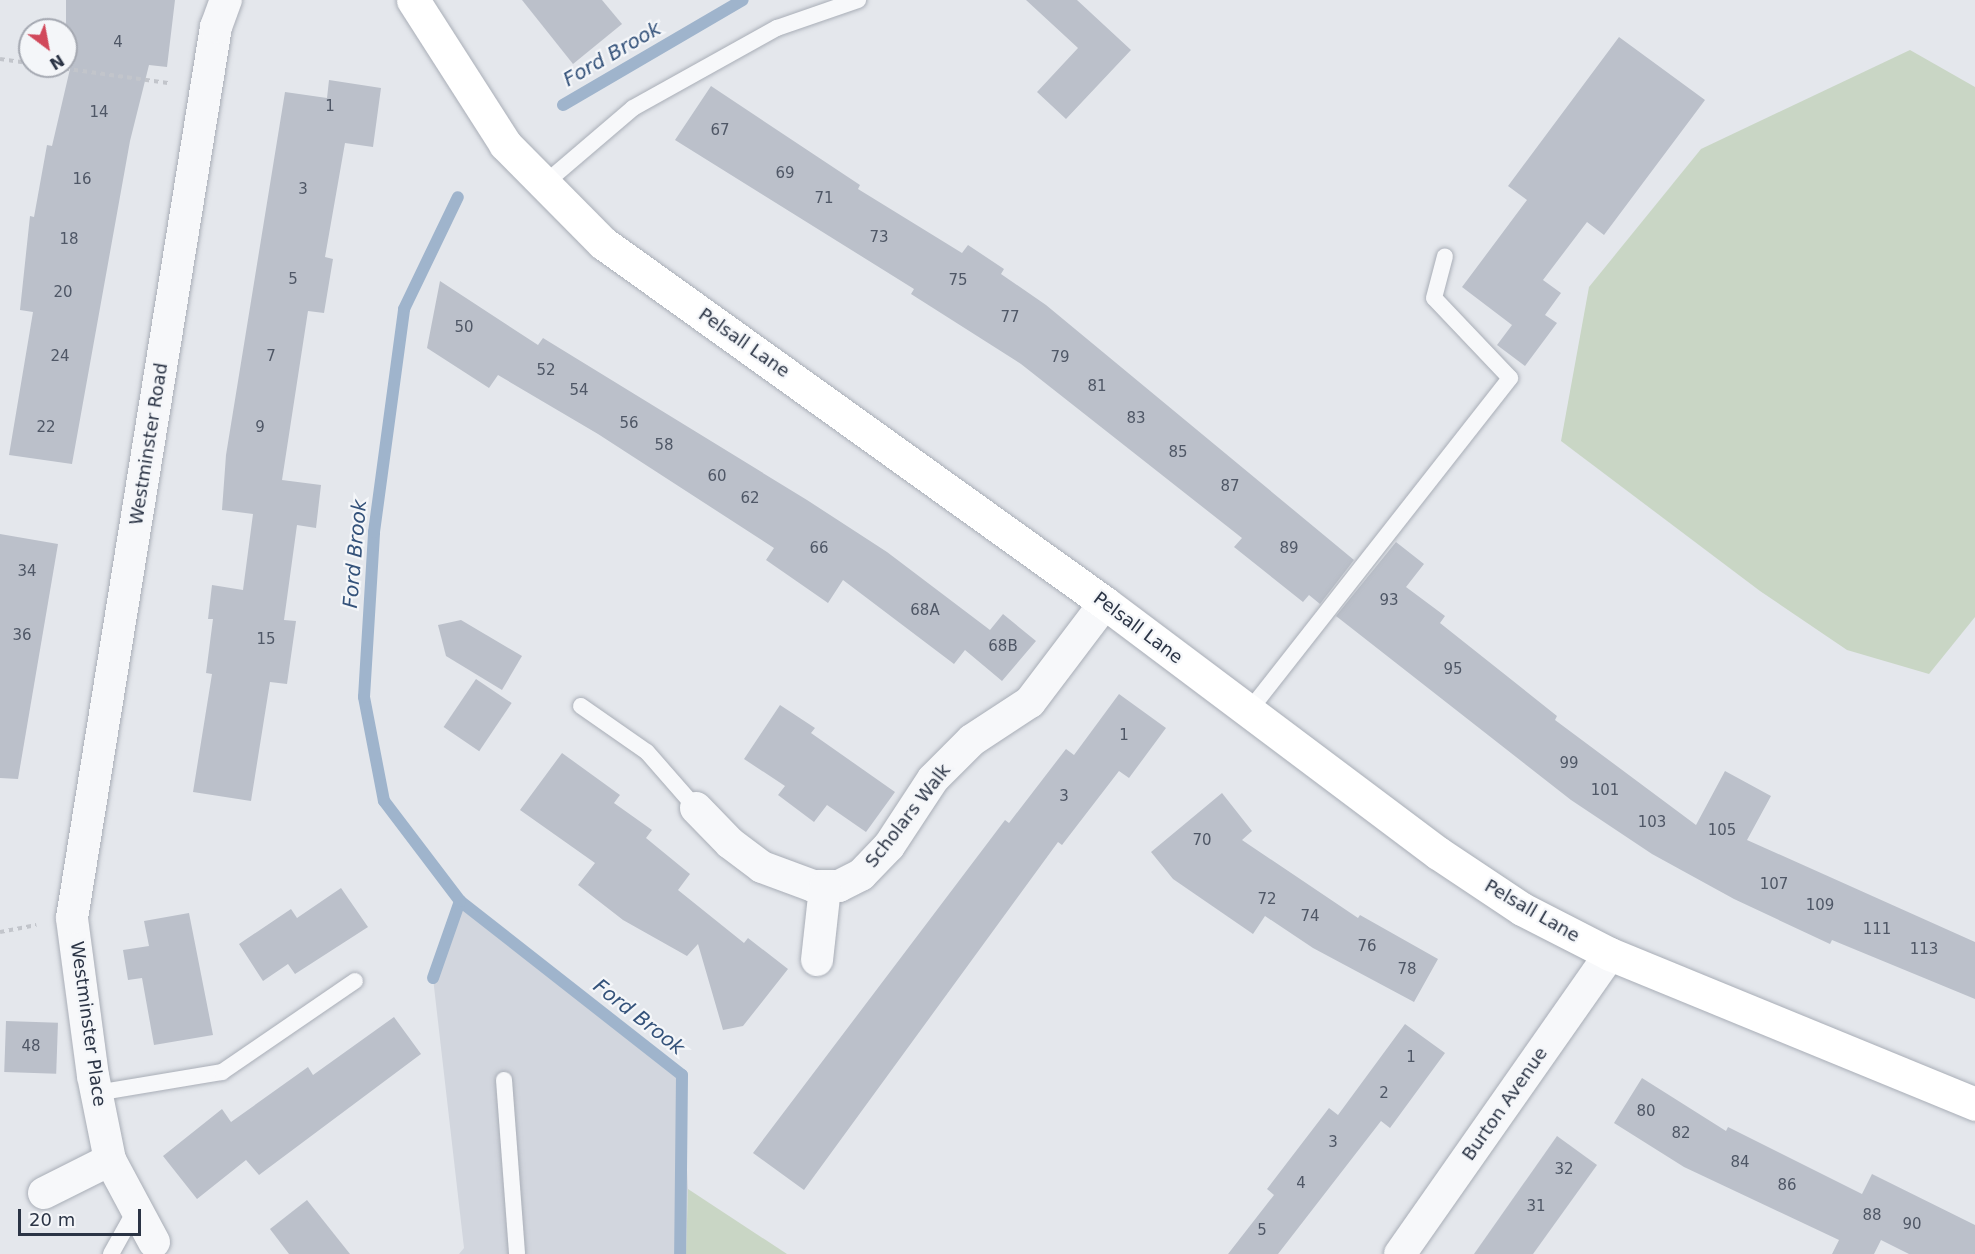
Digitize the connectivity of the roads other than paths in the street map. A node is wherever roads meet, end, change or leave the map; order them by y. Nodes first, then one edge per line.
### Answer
1 (226, 0) edge
2 (412, 0) edge
3 (858, 0) edge
4 (543, 185) junction
5 (1445, 256) dead end
6 (1105, 603) junction
7 (581, 706) dead end
8 (1249, 711) junction
9 (696, 808) joint
10 (825, 887) junction
11 (76, 888) joint
12 (1610, 954) junction
13 (817, 960) dead end
14 (355, 981) dead end
15 (504, 1080) dead end
16 (96, 1093) junction
17 (1975, 1104) edge
18 (110, 1160) junction
19 (44, 1192) dead end
20 (136, 1209) junction
21 (154, 1242) dead end
22 (111, 1254) edge
23 (517, 1254) edge
24 (1400, 1254) edge

1 - 11 street, Westminster Road
2 - 4 main road, Pelsall Lane
3 - 4 lane
4 - 6 main road, Pelsall Lane
5 - 8 lane
6 - 8 main road, Pelsall Lane
6 - 10 street, Scholars Walk
7 - 9 lane
8 - 12 main road, Pelsall Lane
9 - 10 street
10 - 13 street
11 - 16 street, Westminster Place
12 - 17 main road, Pelsall Lane
12 - 24 street, Burton Avenue
14 - 16 lane
15 - 23 lane
16 - 18 street, Westminster Place
18 - 19 street
18 - 20 street, Westminster Place
20 - 21 street, Westminster Place
20 - 22 lane

